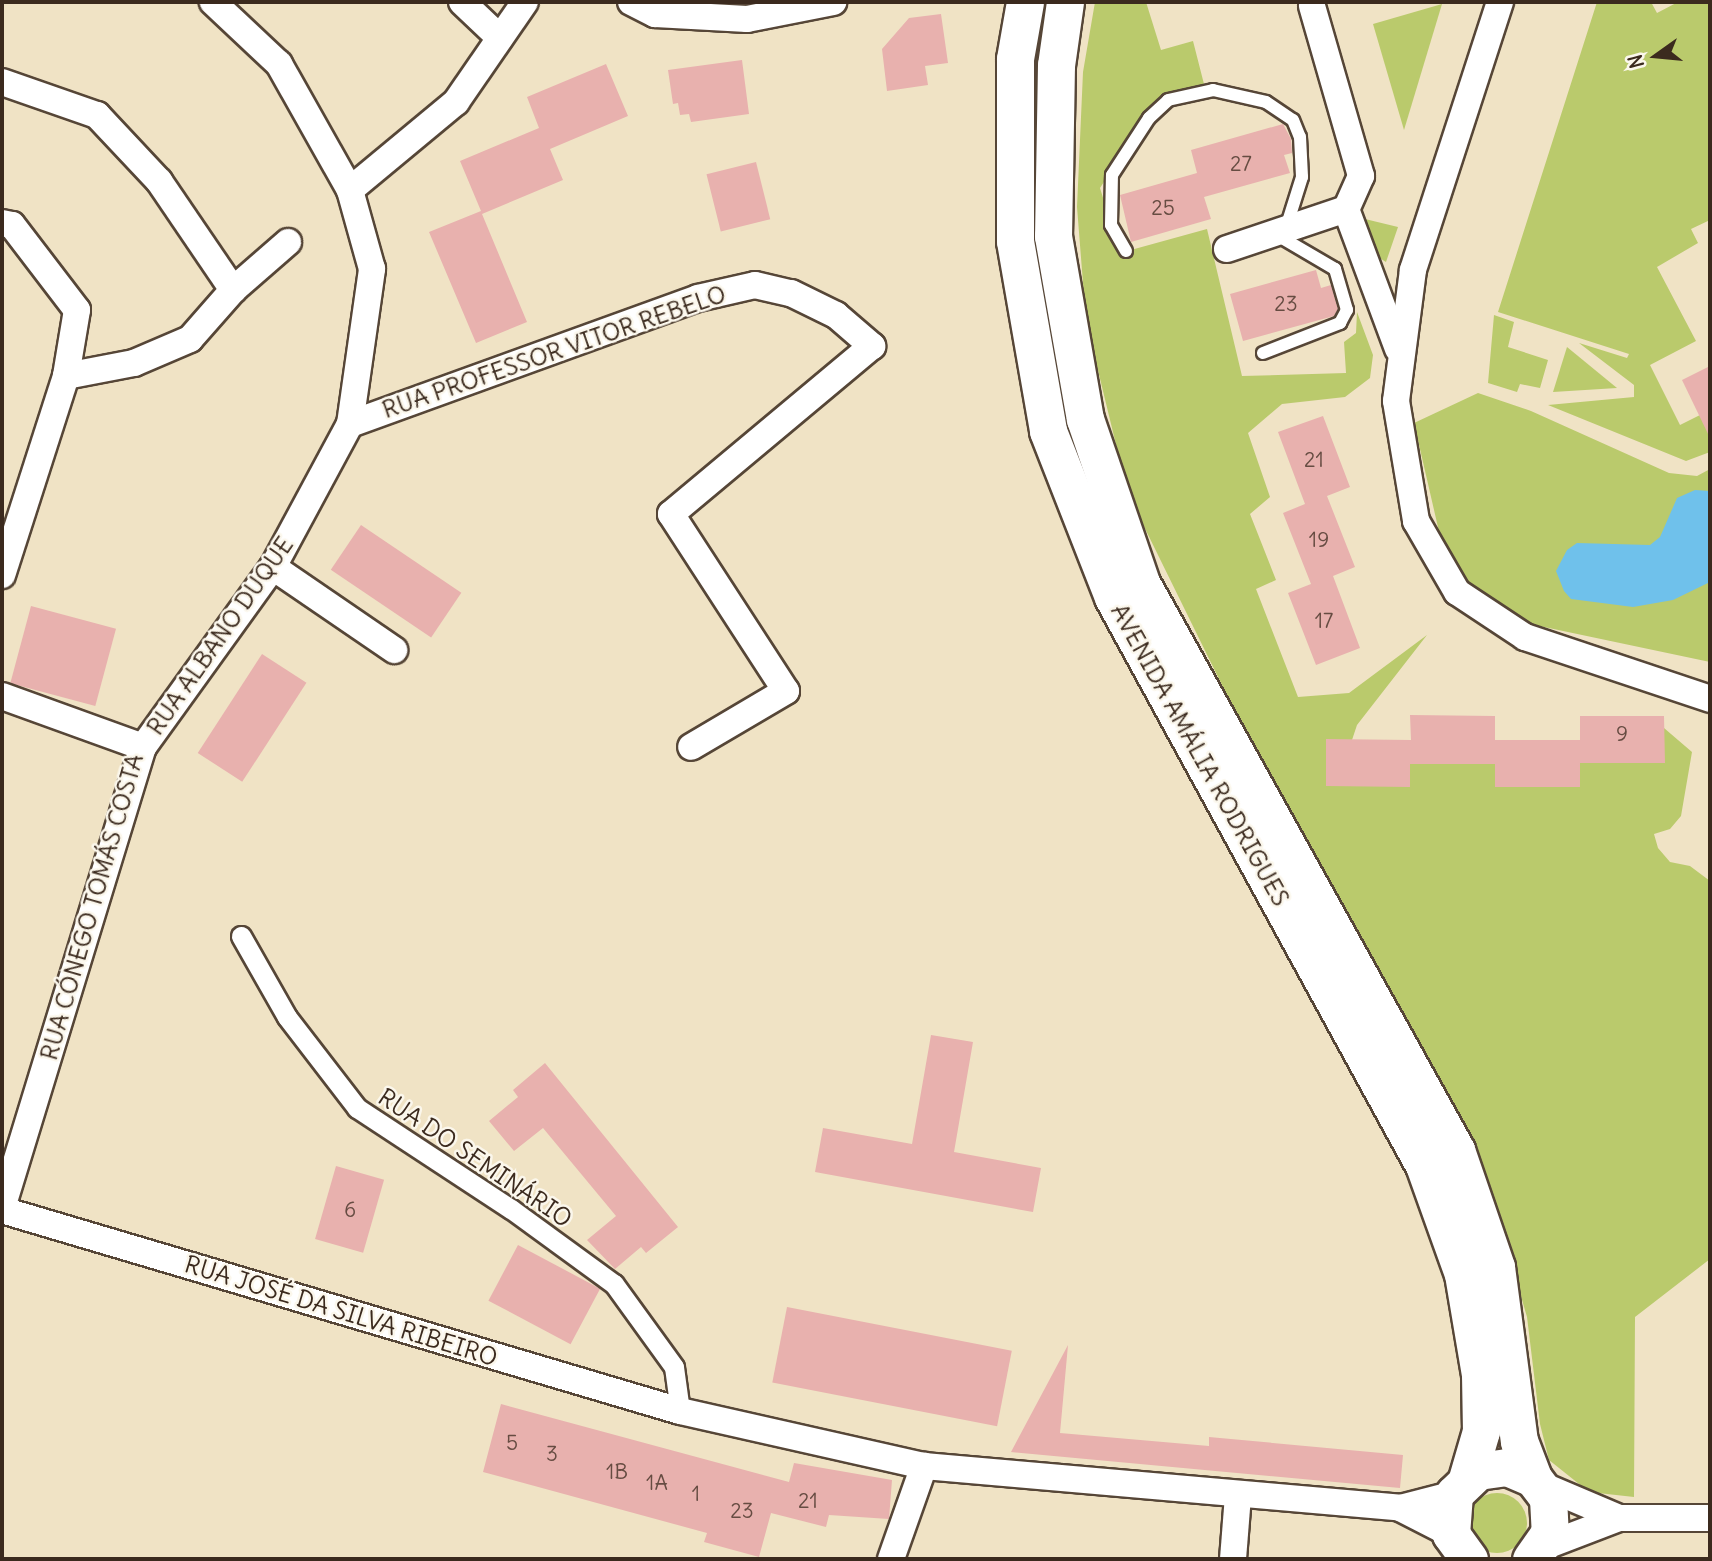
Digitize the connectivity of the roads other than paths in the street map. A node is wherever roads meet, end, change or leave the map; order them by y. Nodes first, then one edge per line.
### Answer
1 (213, 2) edge
2 (462, 2) edge
3 (525, 2) edge
4 (631, 2) edge
5 (833, 2) edge
6 (1026, 2) edge
7 (1065, 2) edge
8 (1500, 2) edge
9 (1312, 6) dead end
10 (500, 38) junction
11 (2, 82) edge
12 (350, 190) junction
13 (1346, 209) junction
14 (2, 223) edge
15 (1280, 231) junction
16 (288, 242) dead end
17 (1227, 249) dead end
18 (1126, 251) dead end
19 (233, 290) junction
20 (1263, 353) dead end
21 (1400, 354) junction
22 (66, 376) junction
23 (350, 424) junction
24 (274, 567) junction
25 (2, 575) edge
26 (394, 650) dead end
27 (2, 696) edge
28 (1710, 699) edge
29 (143, 747) junction
30 (691, 747) dead end
31 (241, 936) dead end
32 (2, 1209) edge
33 (680, 1411) junction
34 (924, 1466) junction
35 (1531, 1477) junction
36 (1460, 1486) junction
37 (1238, 1496) junction
38 (1400, 1508) junction
39 (1619, 1518) junction
40 (1710, 1518) edge
41 (1460, 1546) edge
42 (1535, 1556) edge
43 (891, 1559) edge
44 (1233, 1559) edge

1 - 12 street, RUA ALBANO DUQUE
2 - 10 street
3 - 10 street
4 - 5 street
6 - 36 main road, AVENIDA AMÁLIA RODRIGUES
7 - 35 main road, AVENIDA AMÁLIA RODRIGUES
8 - 21 street
9 - 13 street
10 - 12 street
11 - 19 street
12 - 23 street, RUA ALBANO DUQUE
13 - 15 street
13 - 21 street
14 - 22 street
15 - 17 street
15 - 18 lane
15 - 20 lane
16 - 19 street
19 - 22 street
21 - 28 street
22 - 25 street
23 - 24 street, RUA ALBANO DUQUE
23 - 30 street, RUA PROFESSOR VITOR REBELO
24 - 26 street
24 - 29 street, RUA ALBANO DUQUE
27 - 29 street, RUA CÓNEGO TOMÁS COSTA
29 - 32 street, RUA CÓNEGO TOMÁS COSTA
31 - 33 street, RUA DO SEMINÁRIO
32 - 33 street, RUA JOSÉ DA SILVA RIBEIRO
33 - 34 street, RUA JOSÉ DA SILVA RIBEIRO
34 - 37 street, RUA JOSÉ DA SILVA RIBEIRO
34 - 43 street
35 - 36 main road
35 - 39 street
35 - 42 main road, AVENIDA AMÁLIA RODRIGUES
36 - 38 street
36 - 41 main road, AVENIDA AMÁLIA RODRIGUES
37 - 38 street, RUA JOSÉ DA SILVA RIBEIRO
37 - 44 street
38 - 41 street
39 - 40 street
39 - 42 street

